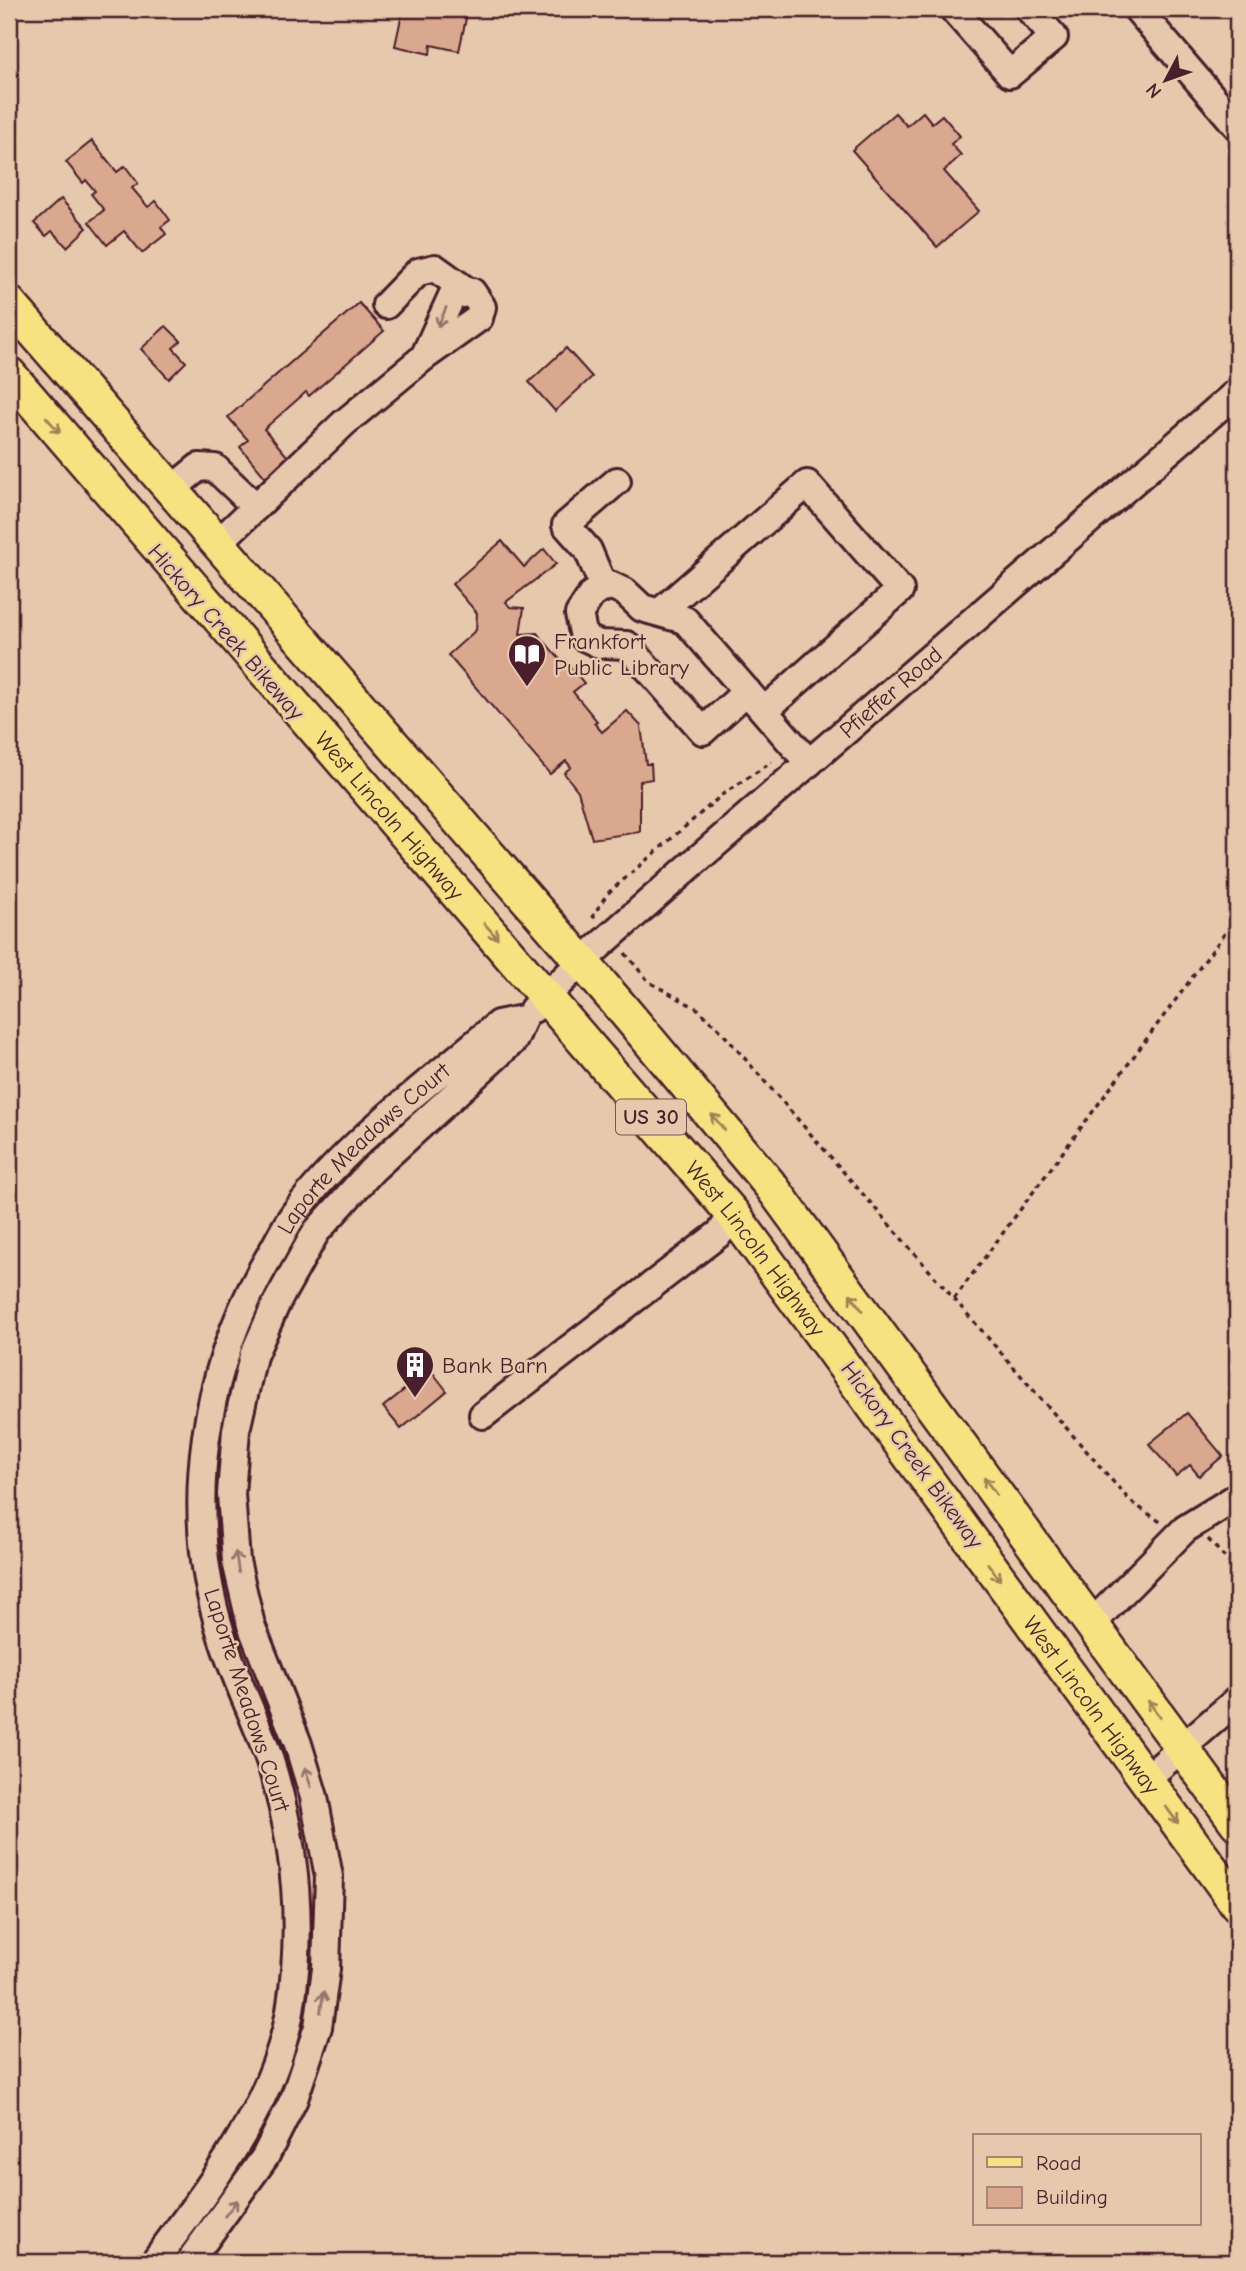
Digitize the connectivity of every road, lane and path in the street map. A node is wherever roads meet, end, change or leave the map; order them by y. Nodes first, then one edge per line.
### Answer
1 (953, 9) edge
2 (1029, 9) edge
3 (1137, 9) edge
4 (1232, 110) edge
5 (9, 303) edge
6 (386, 305) dead end
7 (9, 374) edge
8 (1237, 392) edge
9 (617, 481) dead end
10 (172, 489) junction
11 (256, 507) junction
12 (218, 543) junction
13 (604, 588) junction
14 (651, 610) junction
15 (627, 645) junction
16 (756, 700) junction
17 (803, 755) junction
18 (593, 916) dead end
19 (1237, 917) edge
20 (581, 962) junction
21 (649, 982) dead end
22 (547, 995) junction
23 (523, 1019) junction
24 (733, 1214) junction
25 (954, 1299) junction
26 (483, 1415) dead end
27 (1237, 1497) edge
28 (1185, 1529) junction
29 (1237, 1571) edge
30 (1093, 1627) junction
31 (1237, 1700) edge
32 (1182, 1748) junction
33 (1146, 1779) junction
34 (1237, 1823) edge
35 (1231, 1914) edge
36 (1237, 1941) edge
37 (154, 2262) edge
38 (189, 2262) edge

1 - 2 street
3 - 4 street
5 - 10 main road, West Lincoln Highway / US 30
6 - 11 street
7 -> 22 main road, West Lincoln Highway / US 30
8 - 17 street, Pfieffer Road
9 - 13 street
10 - 11 street
10 - 12 main road, West Lincoln Highway / US 30
11 - 12 street
12 - 20 main road, West Lincoln Highway / US 30
13 - 14 street
13 - 15 street
14 - 15 street
14 - 16 street
14 - 16 street
15 - 16 street
16 - 17 street
17 - 18 path
17 - 20 street, Pfieffer Road
19 - 25 path
20 - 22 street, Pfieffer Road
30 -> 20 main road, West Lincoln Highway / US 30
21 - 25 path
22 - 23 street, Laporte Meadows Court
22 - 24 main road, West Lincoln Highway / US 30
23 - 37 street, Laporte Meadows Court
38 -> 23 street, Laporte Meadows Court
24 - 26 street
24 -> 33 main road, West Lincoln Highway / US 30
25 - 28 path
27 - 28 street
28 - 29 path
28 - 30 street
32 -> 30 main road, West Lincoln Highway / US 30
31 - 32 street
32 - 33 street
32 - 34 main road, West Lincoln Highway / US 30
33 -> 35 main road, West Lincoln Highway / US 30
35 - 36 path

